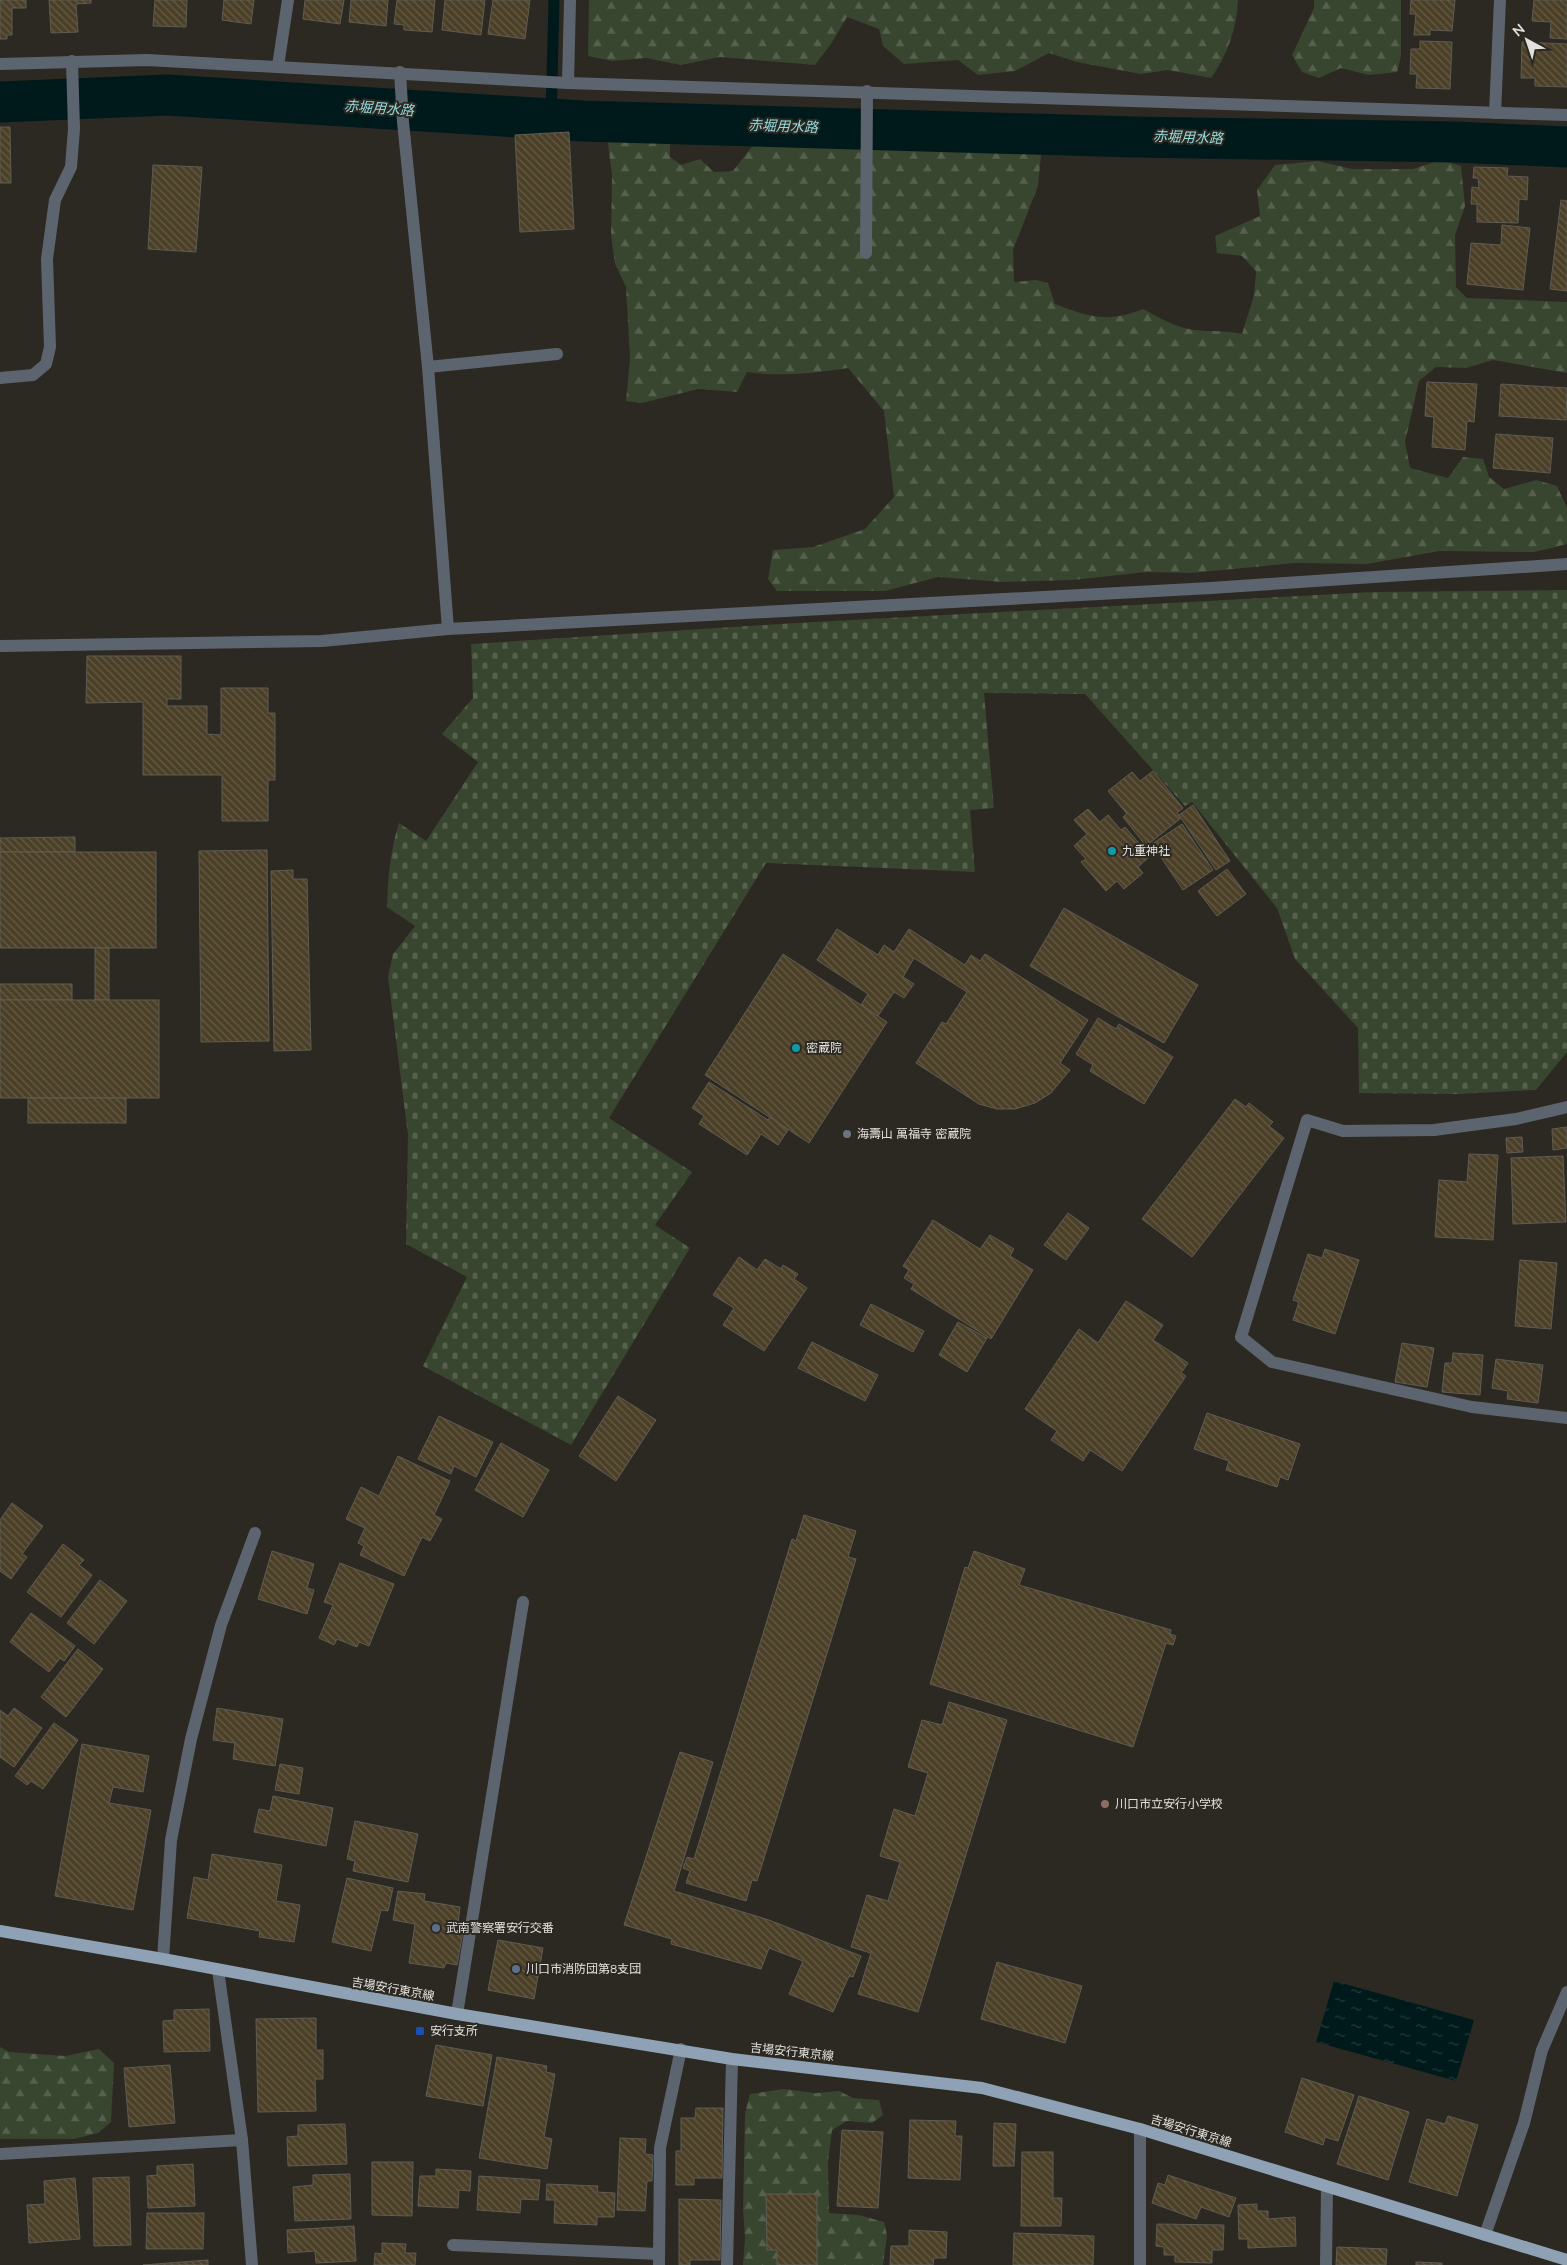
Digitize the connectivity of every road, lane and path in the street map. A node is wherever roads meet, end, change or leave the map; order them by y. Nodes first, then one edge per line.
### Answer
1 (288, 0) edge
2 (570, 0) edge
3 (1500, 0) edge
4 (72, 61) junction
5 (0, 64) edge
6 (278, 66) junction
7 (400, 72) junction
8 (568, 83) junction
9 (867, 91) junction
10 (1495, 113) junction
11 (1567, 115) edge
12 (866, 253) dead end
13 (557, 354) dead end
14 (428, 367) junction
15 (0, 378) edge
16 (1567, 564) edge
17 (448, 629) junction
18 (0, 646) edge
19 (1567, 1107) edge
20 (1567, 1418) edge
21 (255, 1533) dead end
22 (523, 1602) dead end
23 (0, 1931) edge
24 (163, 1959) junction
25 (218, 1970) junction
26 (1567, 1992) edge
27 (457, 2014) junction
28 (681, 2049) junction
29 (732, 2059) junction
30 (1140, 2130) junction
31 (242, 2140) junction
32 (0, 2154) edge
33 (1327, 2187) junction
34 (1485, 2235) junction
35 (454, 2245) dead end
36 (659, 2259) edge
37 (1550, 2260) edge
38 (1567, 2260) edge
39 (252, 2265) edge
40 (727, 2265) edge
41 (1140, 2265) edge
42 (1326, 2265) edge

1 - 6 street
2 - 8 street
3 - 10 street
4 - 5 street
4 - 6 street
4 - 15 street
6 - 7 street
7 - 8 street
7 - 14 street
8 - 9 street
9 - 10 street
9 - 12 street
10 - 11 street
13 - 14 street
14 - 17 street
16 - 17 street
17 - 18 street
19 - 20 street
21 - 24 street
22 - 27 street
23 - 24 main road, 吉場安行東京線
24 - 25 main road, 吉場安行東京線
25 - 27 main road, 吉場安行東京線
25 - 31 street
26 - 34 street
27 - 28 main road, 吉場安行東京線
28 - 29 main road, 吉場安行東京線
28 - 36 street
29 - 30 main road, 吉場安行東京線
29 - 40 street
30 - 33 main road, 吉場安行東京線
30 - 41 street
31 - 32 street
31 - 39 street
33 - 34 main road, 吉場安行東京線
33 - 42 street
34 - 37 main road, 吉場安行東京線
35 - 36 street
37 - 38 main road, 吉場安行東京線

